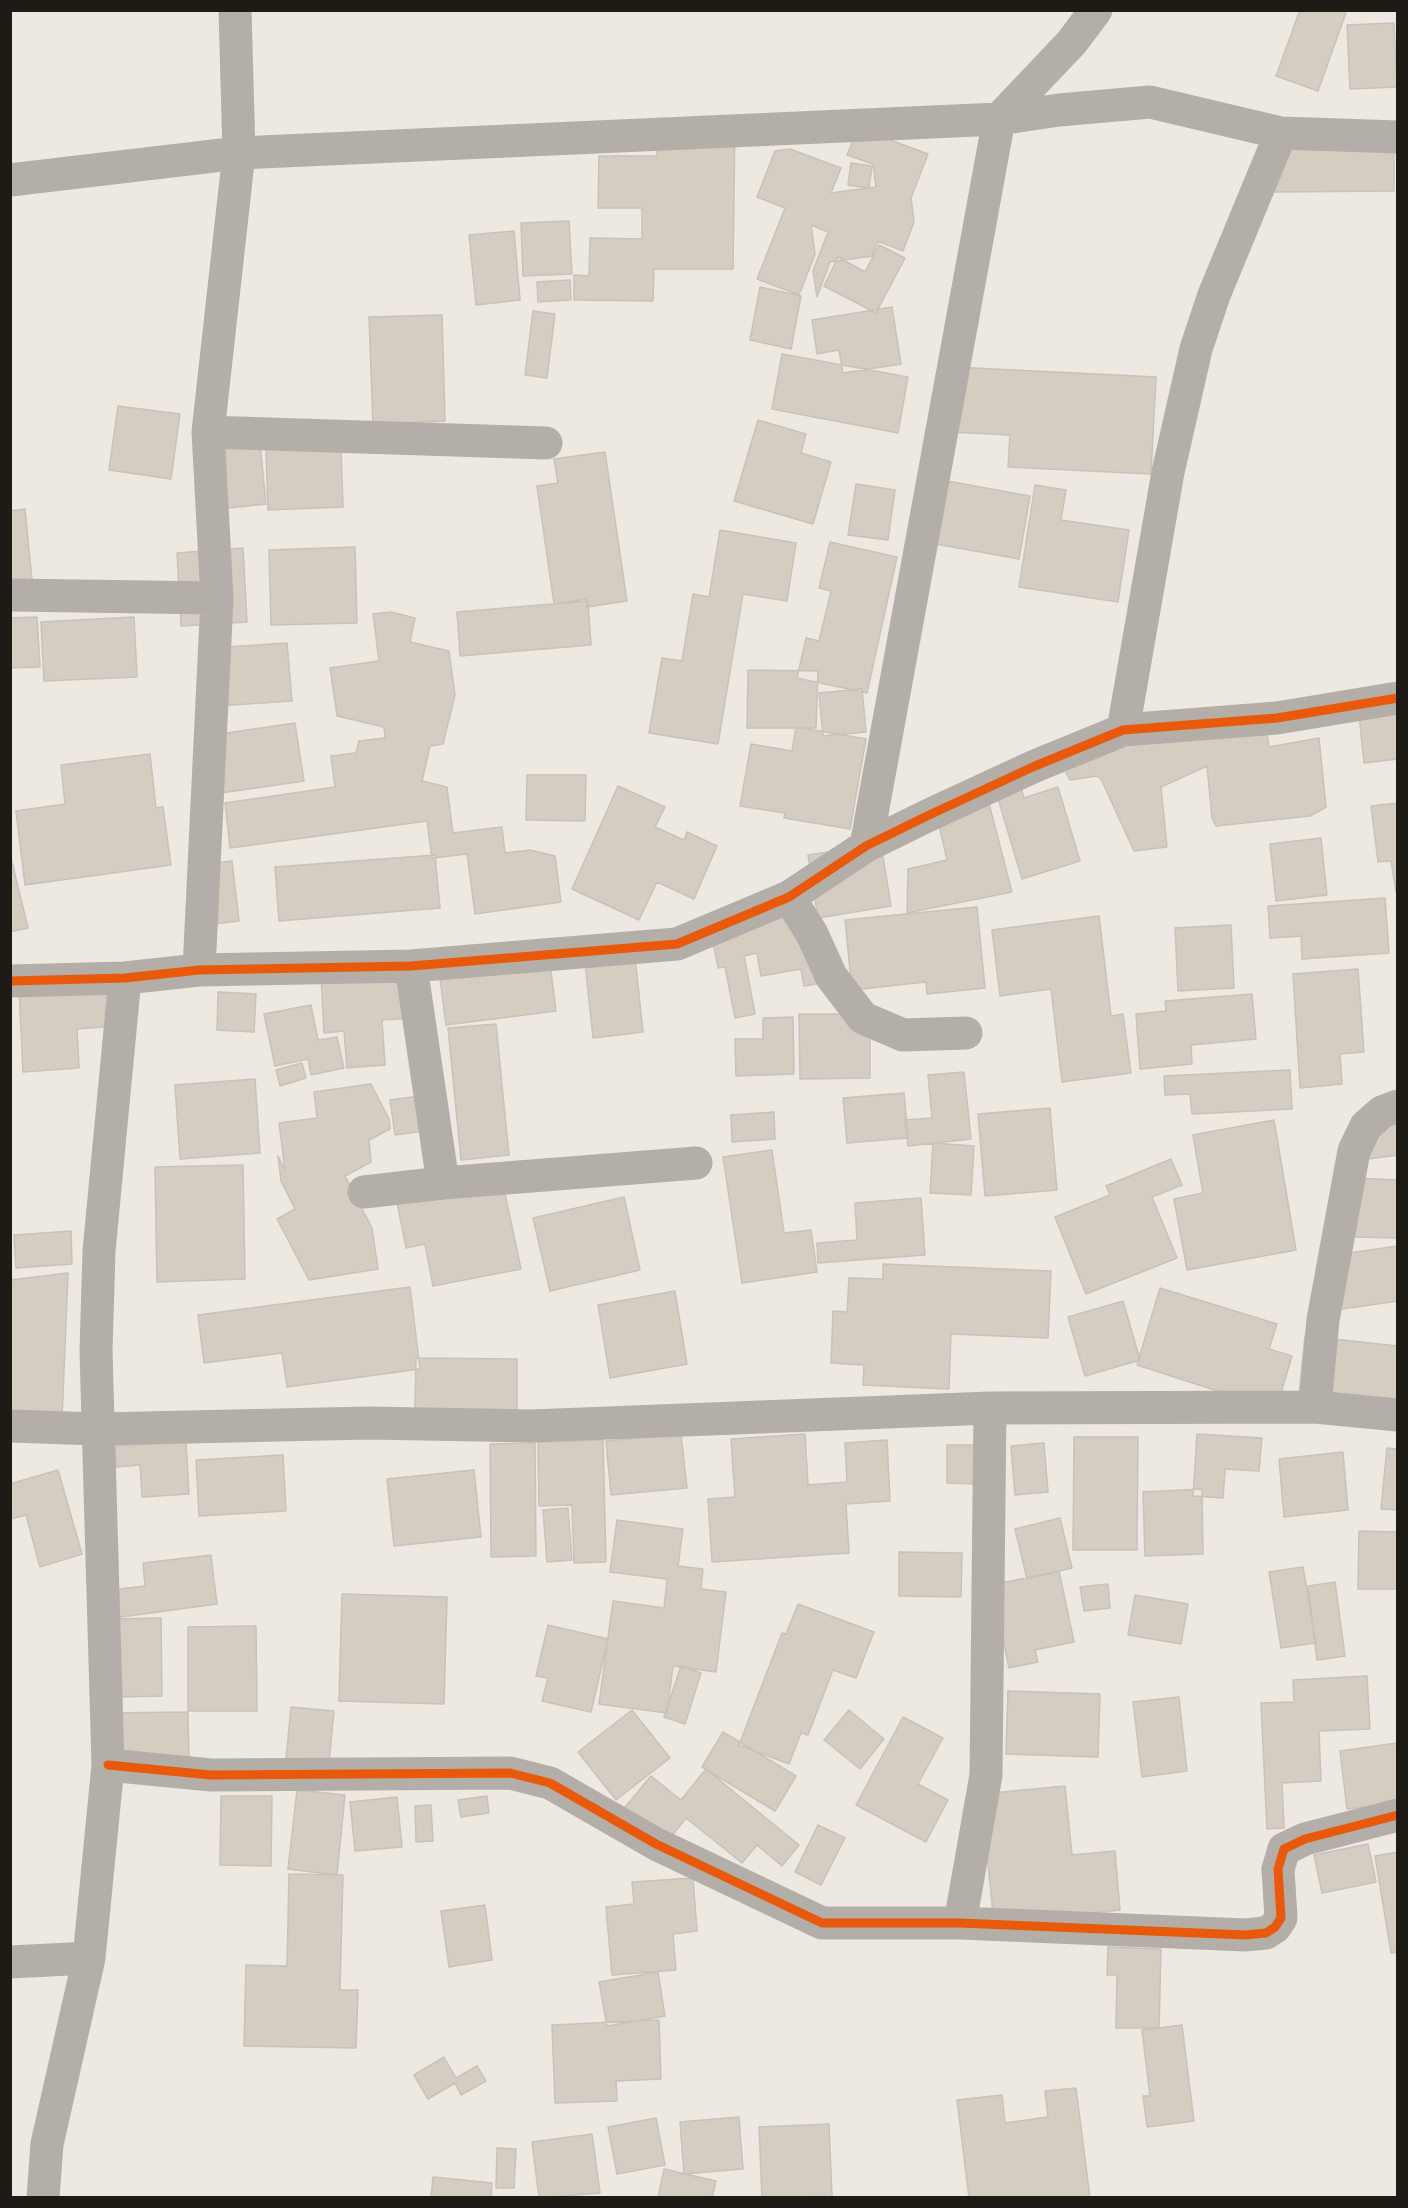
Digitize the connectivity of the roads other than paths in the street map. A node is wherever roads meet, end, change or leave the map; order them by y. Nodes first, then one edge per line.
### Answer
1 (235, 10) edge
2 (1096, 10) edge
3 (999, 119) junction
4 (1281, 134) junction
5 (1398, 137) edge
6 (238, 153) junction
7 (10, 180) edge
8 (208, 432) junction
9 (546, 444) dead end
10 (10, 595) edge
11 (217, 598) junction
12 (1398, 698) edge
13 (1123, 730) junction
14 (866, 846) junction
15 (789, 897) junction
16 (411, 966) junction
17 (199, 970) junction
18 (125, 978) junction
19 (10, 981) edge
20 (966, 1033) dead end
21 (1398, 1106) edge
22 (696, 1163) dead end
23 (443, 1182) junction
24 (364, 1192) dead end
25 (1315, 1407) junction
26 (990, 1408) junction
27 (1398, 1416) edge
28 (10, 1426) edge
29 (98, 1429) junction
30 (108, 1765) junction
31 (1398, 1815) edge
32 (960, 1923) junction
33 (89, 1958) junction
34 (10, 1962) edge
35 (43, 2198) edge

1 - 6 street
2 - 3 street
3 - 4 street
3 - 6 street
3 - 14 street
4 - 5 street
4 - 13 street
6 - 7 street
6 - 8 street
8 - 9 street
8 - 11 street
10 - 11 street
11 - 17 street
12 - 13 street
13 - 14 street
14 - 15 street
15 - 16 street
15 - 20 street
16 - 17 street
16 - 23 street
17 - 18 street
18 - 19 street
18 - 29 street
21 - 25 street
22 - 23 street
23 - 24 street
25 - 26 street
25 - 27 street
26 - 29 street
26 - 32 street
28 - 29 street
29 - 30 street
30 - 32 street
30 - 33 street
31 - 32 street
33 - 34 street
33 - 35 street

